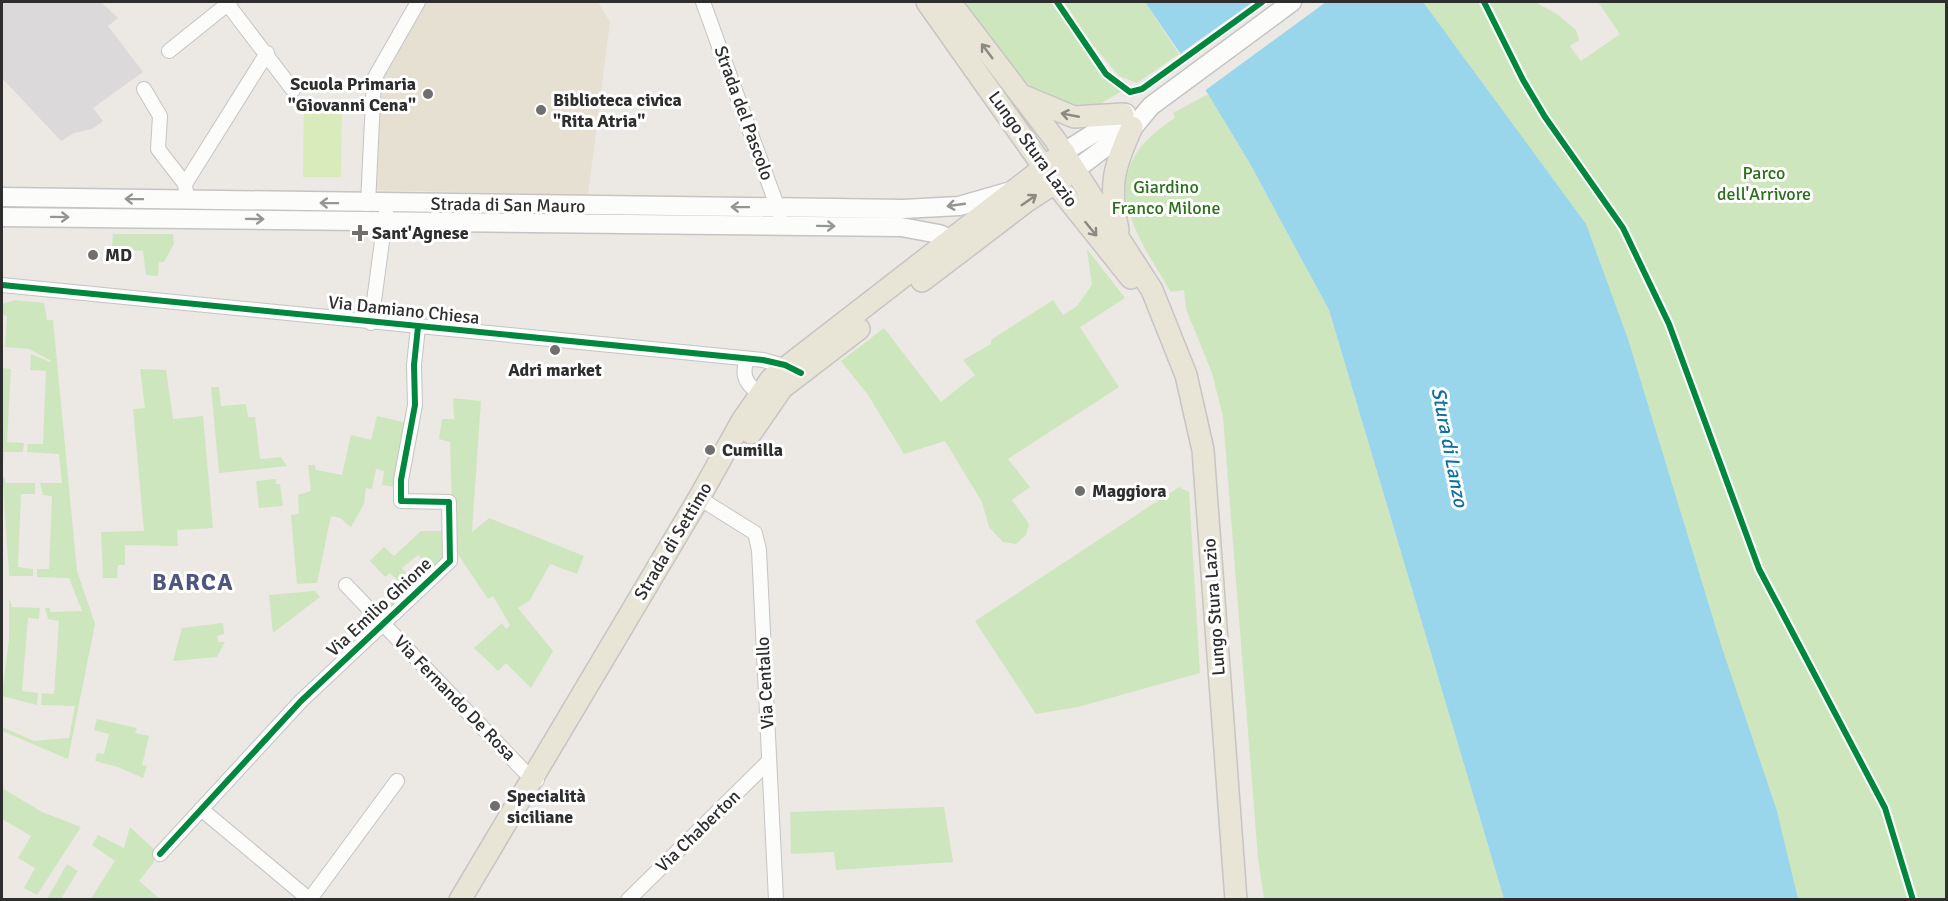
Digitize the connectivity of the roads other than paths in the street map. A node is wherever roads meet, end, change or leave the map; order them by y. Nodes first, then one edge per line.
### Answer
1 (228, 2) edge
2 (418, 2) edge
3 (703, 2) edge
4 (927, 2) edge
5 (950, 2) edge
6 (1292, 2) edge
7 (169, 51) dead end
8 (267, 53) junction
9 (144, 88) dead end
10 (293, 90) dead end
11 (1020, 94) junction
12 (1128, 121) junction
13 (1069, 161) junction
14 (1049, 175) junction
15 (1012, 191) junction
16 (185, 192) junction
17 (2, 197) edge
18 (380, 209) junction
19 (780, 216) junction
20 (2, 217) edge
21 (911, 228) junction
22 (1120, 239) junction
23 (959, 242) junction
24 (924, 262) junction
25 (2, 285) edge
26 (1165, 321) junction
27 (371, 323) junction
28 (418, 327) junction
29 (747, 359) junction
30 (793, 369) junction
31 (767, 395) junction
32 (704, 501) junction
33 (346, 585) dead end
34 (383, 623) junction
35 (768, 762) junction
36 (537, 780) junction
37 (397, 782) dead end
38 (201, 809) junction
39 (160, 854) dead end
40 (310, 899) edge
41 (460, 900) edge
42 (472, 900) edge
43 (628, 900) edge
44 (776, 900) edge
45 (1236, 900) edge

1 - 7 street
1 - 8 street
2 - 18 street
3 - 19 street, Strada del Pascolo
4 - 14 main road, Lungo Stura Lazio
11 -> 5 main road, Lungo Stura Lazio
6 - 12 main road
8 - 10 street
8 - 16 street
9 - 16 street
12 -> 11 main road
11 - 13 main road, Lungo Stura Lazio
12 - 13 main road
12 - 22 main road
13 - 14 main road
13 - 22 main road, Lungo Stura Lazio
14 - 15 main road
23 -> 14 main road
14 -> 26 main road, Lungo Stura Lazio
15 -> 19 main road, Strada di San Mauro
15 - 23 main road
16 -> 17 main road, Strada di San Mauro
18 -> 16 main road, Strada di San Mauro
18 - 19 main road, Strada di San Mauro
20 -> 18 main road, Strada di San Mauro
18 - 27 street
19 -> 21 main road, Strada di San Mauro
21 - 23 main road, Strada di San Mauro
21 - 24 main road
22 - 26 main road, Lungo Stura Lazio
23 - 24 main road, Strada di Settimo
23 - 30 main road, Strada di Settimo
24 - 30 main road, Strada di Settimo
25 - 27 street, Via Damiano Chiesa
26 - 45 main road, Lungo Stura Lazio
27 - 28 street, Via Damiano Chiesa
28 - 29 street, Via Damiano Chiesa
28 - 34 street, Via Emilio Ghione
29 - 30 street, Via Damiano Chiesa
29 - 31 street
30 - 31 main road, Strada di Settimo
31 - 32 main road, Strada di Settimo
32 - 35 street, Via Centallo
32 - 36 main road, Strada di Settimo
33 - 34 street, Via Fernando De Rosa
34 - 36 street, Via Fernando De Rosa
34 - 38 street, Via Emilio Ghione
35 - 43 street, Via Chaberton
35 - 44 street, Via Centallo
36 - 41 main road, Strada di Settimo
36 - 42 main road, Strada di Settimo
37 - 40 street
38 - 39 street, Via Emilio Ghione
38 - 40 street

